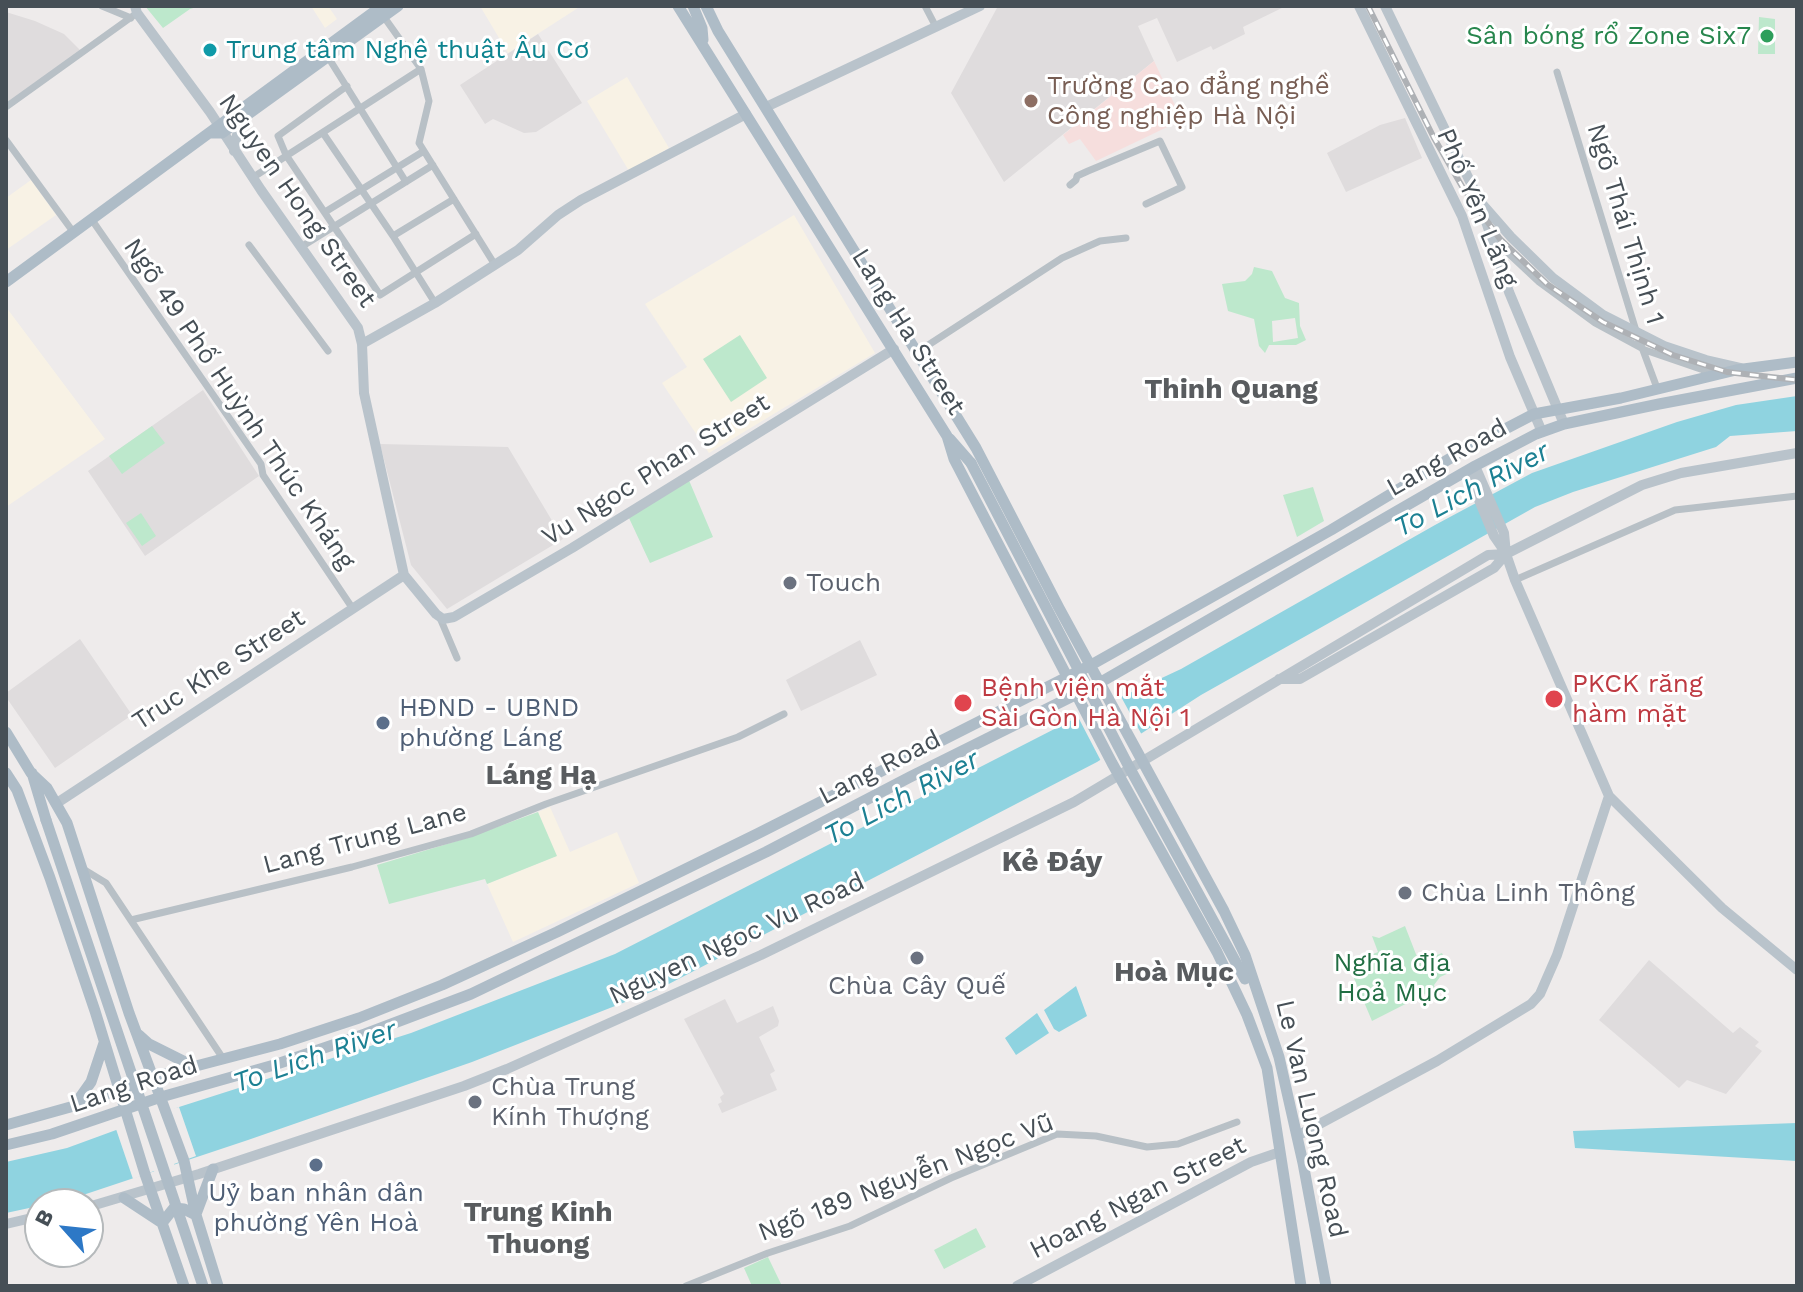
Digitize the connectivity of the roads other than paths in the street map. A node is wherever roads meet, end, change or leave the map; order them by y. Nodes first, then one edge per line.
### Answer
1 (102, 6) edge
2 (398, 6) edge
3 (678, 6) edge
4 (693, 6) edge
5 (706, 6) edge
6 (925, 6) edge
7 (980, 6) edge
8 (1359, 6) edge
9 (1385, 6) edge
10 (383, 11) edge
11 (134, 12) edge
12 (936, 27) junction
13 (718, 31) junction
14 (703, 43) junction
15 (328, 57) junction
16 (421, 69) junction
17 (1557, 72) dead end
18 (347, 86) junction
19 (6, 107) edge
20 (361, 107) junction
21 (766, 107) junction
22 (1437, 113) junction
23 (746, 114) junction
24 (240, 120) junction
25 (1417, 123) junction
26 (217, 130) junction
27 (323, 133) junction
28 (6, 140) edge
29 (234, 151) junction
30 (424, 151) junction
31 (286, 155) junction
32 (433, 165) junction
33 (397, 167) junction
34 (252, 178) junction
35 (406, 182) junction
36 (1070, 185) dead end
37 (362, 189) junction
38 (454, 199) junction
39 (1479, 200) junction
40 (371, 203) junction
41 (1146, 204) dead end
42 (325, 212) junction
43 (92, 220) junction
44 (335, 225) junction
45 (74, 233) junction
46 (476, 234) junction
47 (393, 236) junction
48 (1126, 238) dead end
49 (1493, 238) junction
50 (846, 240) junction
51 (249, 245) dead end
52 (301, 247) junction
53 (830, 249) junction
54 (495, 265) junction
55 (416, 272) junction
56 (6, 282) edge
57 (435, 303) junction
58 (1637, 334) junction
59 (362, 344) junction
60 (894, 349) junction
61 (1645, 350) junction
62 (328, 351) dead end
63 (916, 353) junction
64 (1797, 362) edge
65 (1722, 370) junction
66 (1797, 378) edge
67 (1657, 388) junction
68 (1558, 409) junction
69 (1534, 414) junction
70 (1564, 424) junction
71 (961, 426) junction
72 (1542, 432) junction
73 (947, 436) junction
74 (1797, 453) edge
75 (971, 463) junction
76 (1473, 473) junction
77 (1797, 496) edge
78 (1366, 509) junction
79 (1375, 524) junction
80 (1506, 554) junction
81 (404, 575) junction
82 (1515, 580) junction
83 (1059, 608) junction
84 (353, 609) junction
85 (439, 616) junction
86 (1038, 618) junction
87 (457, 658) dead end
88 (1091, 665) junction
89 (1067, 677) junction
90 (1101, 682) junction
91 (1077, 695) junction
92 (784, 714) dead end
93 (6, 732) edge
94 (1143, 762) junction
95 (6, 773) edge
96 (31, 773) junction
97 (1119, 776) junction
98 (17, 790) junction
99 (1609, 796) junction
100 (57, 803) junction
101 (1170, 813) junction
102 (46, 820) junction
103 (1147, 826) junction
104 (83, 869) junction
105 (661, 881) junction
106 (670, 899) junction
107 (131, 920) junction
108 (1797, 970) edge
109 (1245, 979) junction
110 (1264, 1007) junction
111 (129, 1013) junction
112 (1247, 1015) junction
113 (99, 1025) junction
114 (136, 1032) junction
115 (104, 1042) junction
116 (224, 1060) junction
117 (194, 1066) junction
118 (154, 1077) junction
119 (118, 1090) junction
120 (161, 1097) junction
121 (74, 1106) junction
122 (124, 1110) junction
123 (1237, 1122) dead end
124 (6, 1125) edge
125 (1297, 1136) junction
126 (6, 1145) edge
127 (1280, 1152) junction
128 (213, 1169) junction
129 (187, 1178) junction
130 (150, 1190) junction
131 (124, 1198) junction
132 (104, 1203) edge
133 (196, 1215) junction
134 (162, 1223) junction
135 (184, 1286) edge
136 (203, 1286) edge
137 (218, 1286) edge
138 (686, 1286) edge
139 (1017, 1286) edge
140 (1301, 1286) edge
141 (1326, 1286) edge

1 - 11 street
2 - 10 main road
3 - 14 main road, Lang Ha Street
4 - 13 main road
4 - 14 main road
5 - 13 main road, Lang Ha Street
6 - 12 street
7 - 12 street
8 - 25 street, Phố Yên Lãng
9 - 22 street, Phố Yên Lãng
10 - 15 main road
10 - 16 street
10 - 26 main road
11 - 19 street
11 - 26 street, Nguyen Hong Street
12 - 21 street
13 - 21 main road, Lang Ha Street
14 - 23 main road, Lang Ha Street
15 - 18 street
15 - 24 main road
16 - 20 street
16 - 30 street
17 - 58 street, Ngõ Thái Thịnh 1
18 - 20 street
18 - 31 street
20 - 27 street
20 - 33 street
21 - 50 main road, Lang Ha Street
22 - 25 street
22 - 39 street, Phố Yên Lãng
23 - 53 main road, Lang Ha Street
23 - 54 street
24 - 26 main road
24 - 29 street
25 - 69 street, Phố Yên Lãng
26 - 29 street, Nguyen Hong Street
26 - 43 main road
27 - 31 street
27 - 37 street
28 - 45 street
29 - 34 street, Nguyen Hong Street
30 - 32 street
30 - 33 street
31 - 34 street
31 - 42 street
32 - 35 street
32 - 38 street
33 - 35 street
33 - 37 street
34 - 52 street, Nguyen Hong Street
35 - 40 street
36 - 41 street
37 - 40 street
37 - 42 street
38 - 46 street
38 - 47 street
39 - 49 street, Phố Yên Lãng
39 - 58 street
40 - 44 street
40 - 47 street
42 - 44 street
43 - 45 main road
43 - 84 street, Ngõ 49 Phố Huỳnh Thúc Kháng
44 - 52 street
44 - 55 street
45 - 56 main road
46 - 54 street
46 - 55 street
47 - 55 street
48 - 63 street
49 - 61 street
49 - 68 street, Phố Yên Lãng
50 - 53 main road
50 - 63 main road, Lang Ha Street
51 - 62 street
52 - 59 street, Nguyen Hong Street
53 - 60 main road, Lang Ha Street
54 - 57 street
55 - 57 street
57 - 59 street
58 - 61 street, Ngõ Thái Thịnh 1
58 - 65 street
59 - 81 street, Nguyen Hong Street
60 - 73 main road, Lang Ha Street
60 - 85 street, Vu Ngoc Phan Street
61 - 65 street
61 - 67 street, Ngõ Thái Thịnh 1
63 - 71 main road, Lang Ha Street
64 - 65 main road, Lang Road
65 - 67 main road, Lang Road
66 - 70 main road, Lang Road
67 - 68 main road, Lang Road
68 - 69 main road, Lang Road
68 - 70 street, Phố Yên Lãng
69 - 72 street, Phố Yên Lãng
69 - 78 main road, Lang Road
70 - 72 main road, Lang Road
71 - 75 main road
71 - 83 main road, Lang Ha Street
72 - 76 main road, Lang Road
73 - 75 main road
73 - 86 main road, Lang Ha Street
74 - 80 street, Nguyen Ngoc Vu Road
75 - 109 main road, bridge
76 - 79 main road, Lang Road
76 - 80 street
77 - 82 street
78 - 79 main road
78 - 88 main road, Lang Road
79 - 90 main road, Lang Road
80 - 82 street
80 - 94 street, Nguyen Ngoc Vu Road
81 - 84 street, Truc Khe Street
81 - 85 street, Nguyen Hong Street
82 - 99 street
83 - 86 main road
83 - 88 main road, Lang Ha Street
84 - 100 street, Truc Khe Street
85 - 87 street
86 - 89 main road, Lang Ha Street
88 - 89 main road, Lang Road
88 - 90 main road, Lang Ha Street
89 - 91 main road, Lang Ha Street
89 - 105 main road, Lang Road
90 - 91 main road, Lang Road
90 - 94 main road, Le Van Luong Road
91 - 97 main road, Le Van Luong Road
91 - 106 main road, Lang Road
92 - 107 street, Lang Trung Lane
93 - 96 main road
94 - 97 street, Nguyen Ngoc Vu Road
94 - 101 main road, Le Van Luong Road
95 - 98 main road
96 - 100 main road
96 - 102 main road
97 - 103 main road, Le Van Luong Road
97 - 128 street, Nguyen Ngoc Vu Road
98 - 102 main road
98 - 113 main road
99 - 108 street
99 - 125 street
100 - 104 main road
101 - 103 main road
101 - 110 main road, Le Van Luong Road
102 - 136 main road, bridge
103 - 112 main road, Le Van Luong Road
104 - 107 street
104 - 111 main road
105 - 106 main road
105 - 116 main road, Lang Road
106 - 120 main road, Lang Road
107 - 116 street
109 - 110 main road
109 - 112 main road
110 - 125 main road, Le Van Luong Road
111 - 113 main road
111 - 114 main road
112 - 127 main road, Le Van Luong Road
113 - 115 main road
114 - 117 main road
114 - 118 main road
115 - 119 main road
115 - 121 main road
116 - 117 main road, Lang Road
117 - 118 main road, Lang Road
118 - 119 main road, Lang Road
118 - 120 main road
119 - 121 main road, Lang Road
119 - 122 main road
120 - 122 main road, Lang Road
120 - 129 main road
121 - 124 main road, Lang Road
122 - 126 main road, Lang Road
122 - 130 main road
123 - 138 street, Ngõ 189 Nguyễn Ngọc Vũ
125 - 141 main road, Le Van Luong Road
127 - 139 street, Hoang Ngan Street
127 - 140 main road, Le Van Luong Road
128 - 129 street, Nguyen Ngoc Vu Road
128 - 133 main road
129 - 130 street, Nguyen Ngoc Vu Road
129 - 133 main road
130 - 131 street, Nguyen Ngoc Vu Road
130 - 134 main road
131 - 132 street, Nguyen Ngoc Vu Road
131 - 134 main road
133 - 134 main road
133 - 137 main road
134 - 135 main road

